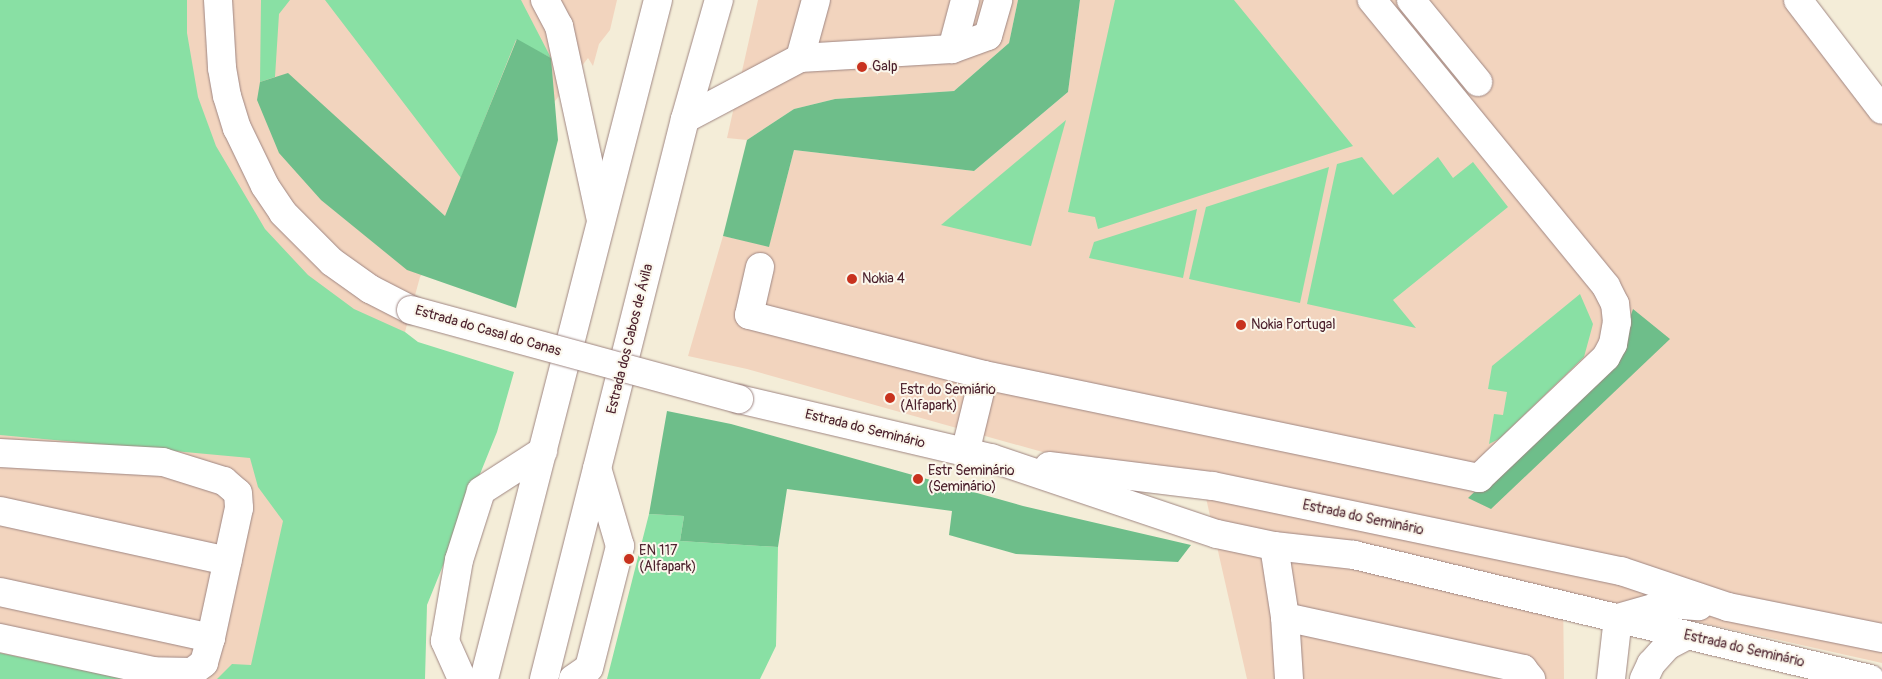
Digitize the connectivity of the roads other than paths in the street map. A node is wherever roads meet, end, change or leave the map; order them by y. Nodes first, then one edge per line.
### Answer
1 (218, 0) edge
2 (545, 0) edge
3 (567, 0) edge
4 (658, 0) edge
5 (719, 0) edge
6 (816, 0) edge
7 (965, 0) edge
8 (998, 0) edge
9 (1372, 0) edge
10 (1412, 0) edge
11 (1798, 0) edge
12 (560, 26) junction
13 (952, 49) junction
14 (800, 58) junction
15 (1478, 82) dead end
16 (1877, 94) edge
17 (686, 119) junction
18 (601, 221) junction
19 (760, 267) dead end
20 (984, 375) junction
21 (739, 399) joint
22 (543, 451) junction
23 (0, 453) edge
24 (978, 456) junction
25 (597, 468) junction
26 (0, 511) edge
27 (1274, 546) junction
28 (228, 561) junction
29 (0, 592) edge
30 (1728, 608) junction
31 (1285, 617) junction
32 (1618, 618) junction
33 (1686, 636) junction
34 (0, 638) edge
35 (211, 638) junction
36 (1882, 638) edge
37 (462, 679) edge
38 (484, 679) edge
39 (544, 679) edge
40 (573, 679) edge
41 (1289, 679) edge
42 (1531, 679) edge
43 (1611, 679) edge
44 (1644, 679) edge
45 (1870, 679) edge

1 - 21 main road, Estrada do Casal do Canas, bridge
2 - 12 main road
3 - 12 main road
4 - 18 main road
5 - 17 main road, Estrada dos Cabos de Ávila
6 - 14 main road
7 - 13 main road
8 - 13 main road
9 - 20 main road
10 - 15 main road
11 - 16 main road
12 - 18 main road
13 - 14 main road
14 - 17 main road
17 - 25 main road, Estrada dos Cabos de Ávila
18 - 22 main road
19 - 20 main road
20 - 24 main road
21 - 24 main road, Estrada do Seminário
22 - 37 main road
22 - 38 main road
23 - 28 main road
24 - 27 main road, Estrada do Seminário
24 - 30 main road, Estrada do Seminário
25 - 39 main road, Estrada dos Cabos de Ávila
25 - 40 main road
26 - 28 main road
27 - 31 main road
27 - 32 main road, Estrada do Seminário
28 - 35 main road
29 - 35 main road
30 - 32 main road, Estrada do Seminário
30 - 36 main road, Estrada do Seminário
31 - 41 main road
31 - 42 main road
32 - 33 main road, Estrada do Seminário
32 - 43 main road
33 - 44 main road
33 - 45 main road, Estrada do Seminário
34 - 35 main road

